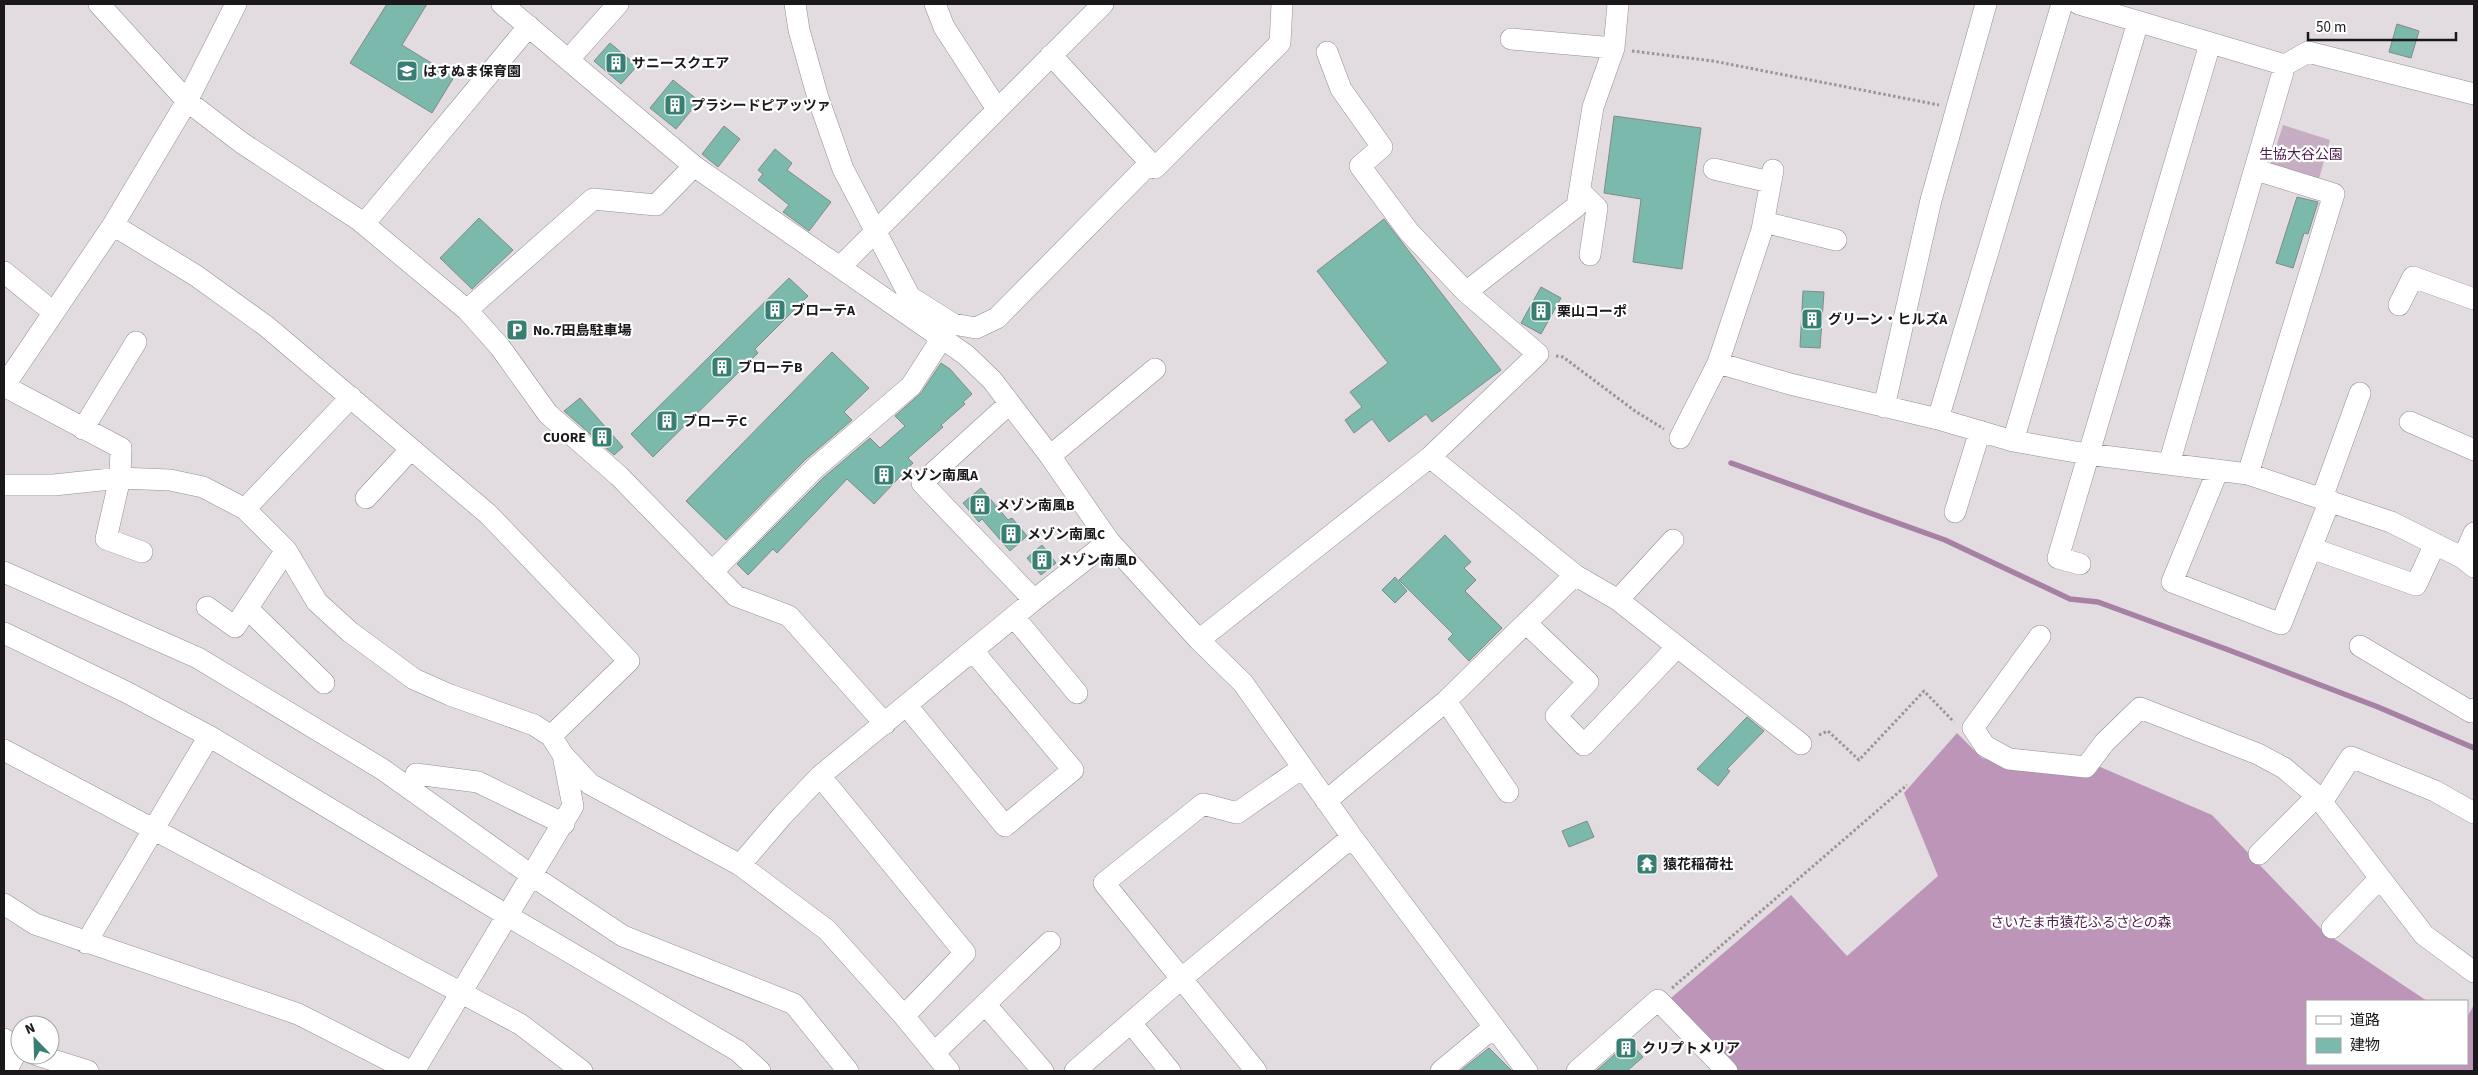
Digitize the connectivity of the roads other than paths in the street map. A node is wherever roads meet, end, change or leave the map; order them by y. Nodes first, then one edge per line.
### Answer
1 (98, 4) edge
2 (236, 4) edge
3 (618, 4) edge
4 (795, 4) edge
5 (935, 4) edge
6 (1103, 4) edge
7 (1282, 4) edge
8 (1618, 4) edge
9 (1986, 4) edge
10 (2062, 4) edge
11 (2079, 4) edge
12 (506, 5) edge
13 (2138, 22) junction
14 (529, 26) junction
15 (1511, 39) dead end
16 (2210, 44) junction
17 (1614, 48) junction
18 (1327, 52) dead end
19 (1051, 55) junction
20 (570, 59) junction
21 (2284, 65) junction
22 (2474, 94) edge
23 (187, 101) junction
24 (997, 109) junction
25 (1150, 162) junction
26 (694, 166) junction
27 (1714, 169) dead end
28 (2256, 170) junction
29 (1580, 191) junction
30 (1764, 222) junction
31 (364, 224) junction
32 (112, 225) junction
33 (875, 231) junction
34 (1836, 240) dead end
35 (1590, 255) dead end
36 (840, 267) junction
37 (4, 272) edge
38 (1466, 292) junction
39 (2474, 299) edge
40 (2399, 305) dead end
41 (466, 310) junction
42 (53, 312) junction
43 (942, 338) junction
44 (136, 342) dead end
45 (1718, 363) junction
46 (1156, 369) dead end
47 (4, 386) edge
48 (2360, 394) dead end
49 (350, 397) junction
50 (1009, 404) junction
51 (1884, 407) junction
52 (1938, 419) junction
53 (2410, 422) dead end
54 (83, 429) junction
55 (1980, 432) junction
56 (1680, 438) road end
57 (2013, 441) junction
58 (411, 450) junction
59 (2474, 450) edge
60 (2087, 454) junction
61 (1050, 456) junction
62 (1430, 457) junction
63 (2169, 464) junction
64 (2218, 470) junction
65 (2248, 474) junction
66 (120, 478) junction
67 (4, 485) edge
68 (366, 498) dead end
69 (2326, 499) junction
70 (245, 509) junction
71 (1955, 512) dead end
72 (2474, 533) edge
73 (1673, 540) dead end
74 (1109, 541) junction
75 (2435, 544) junction
76 (2311, 548) junction
77 (286, 550) junction
78 (142, 552) dead end
79 (2469, 562) edge
80 (2080, 564) dead end
81 (4, 572) edge
82 (712, 572) junction
83 (1575, 575) junction
84 (1034, 600) junction
85 (1618, 600) junction
86 (207, 607) dead end
87 (248, 609) junction
88 (1014, 617) junction
89 (1526, 623) junction
90 (4, 633) edge
91 (2040, 636) dead end
92 (1199, 640) junction
93 (2360, 646) dead end
94 (1677, 647) junction
95 (973, 651) junction
96 (324, 683) dead end
97 (1077, 693) dead end
98 (1446, 701) junction
99 (907, 706) junction
100 (2474, 710) edge
101 (885, 724) junction
102 (209, 736) junction
103 (551, 736) junction
104 (1800, 744) road end
105 (4, 750) edge
106 (563, 755) junction
107 (1302, 768) junction
108 (416, 774) dead end
109 (820, 776) junction
110 (1508, 792) dead end
111 (2319, 799) junction
112 (1326, 801) junction
113 (2474, 813) edge
114 (564, 824) junction
115 (152, 830) junction
116 (1352, 837) junction
117 (2259, 854) dead end
118 (740, 865) junction
119 (531, 875) junction
120 (2380, 878) junction
121 (4, 904) edge
122 (508, 916) junction
123 (2332, 928) dead end
124 (1050, 942) dead end
125 (86, 943) junction
126 (2474, 972) edge
127 (1181, 979) junction
128 (463, 993) junction
129 (985, 1004) junction
130 (904, 1016) junction
131 (1131, 1023) junction
132 (1494, 1027) junction
133 (934, 1053) junction
134 (60, 1062) edge
135 (1078, 1070) edge
136 (88, 1071) edge
137 (410, 1071) edge
138 (414, 1071) edge
139 (582, 1071) edge
140 (760, 1071) edge
141 (848, 1071) edge
142 (948, 1071) edge
143 (1043, 1071) edge
144 (1170, 1071) edge
145 (1256, 1071) edge
146 (1441, 1071) edge
147 (1528, 1071) edge
148 (1577, 1071) edge
149 (1728, 1071) edge

1 - 23 street
2 - 23 street
3 - 20 street
4 - 33 street
5 - 24 street
6 - 19 street
7 - 25 street
8 - 17 street
9 - 51 street
10 - 52 street
11 - 13 street
12 - 14 street
13 - 16 street
13 - 57 street
14 - 20 street
14 - 31 street
15 - 17 street
16 - 21 street
16 - 60 street
17 - 29 street
18 - 38 street
19 - 24 street
19 - 25 street
20 - 26 street
21 - 22 street
21 - 28 street
23 - 31 street
23 - 32 street
24 - 33 street
25 - 33 street
26 - 36 street
26 - 41 street
27 - 30 street
28 - 63 street
28 - 65 street
29 - 35 street
29 - 38 street
30 - 34 street
30 - 45 street
31 - 41 street
32 - 42 street
32 - 49 street
33 - 36 street
36 - 43 street
37 - 42 street
38 - 62 street
39 - 40 street
41 - 82 street
42 - 47 street
43 - 50 street
43 - 82 street
44 - 54 street
45 - 51 street
45 - 56 street
46 - 61 street
47 - 54 street
48 - 69 street
49 - 58 street
49 - 70 street
50 - 61 street
50 - 84 street
51 - 52 street
52 - 55 street
53 - 59 street
54 - 66 street
55 - 57 street
55 - 71 street
57 - 60 street
58 - 68 street
58 - 103 street
60 - 63 street
60 - 80 street
61 - 74 street
62 - 83 street
62 - 92 street
63 - 64 street
64 - 65 street
64 - 76 street
65 - 69 street
66 - 67 street
66 - 70 street
66 - 78 street
69 - 75 street
69 - 76 street
70 - 77 street
72 - 79 street
73 - 85 street
74 - 84 street
74 - 92 street
75 - 76 street
75 - 79 street
77 - 87 street
77 - 103 street
81 - 119 street
82 - 101 street
83 - 85 street
83 - 89 street
84 - 88 street
85 - 94 street
86 - 87 street
87 - 96 street
88 - 95 street
88 - 97 street
89 - 94 street
89 - 98 street
90 - 102 street
91 - 111 street
92 - 107 street
93 - 100 street
94 - 104 street
95 - 99 street
95 - 99 street
98 - 110 street
98 - 112 street
99 - 101 street
101 - 109 street
102 - 115 street
102 - 122 street
103 - 106 street
105 - 115 street
106 - 114 street
106 - 118 street
107 - 112 street
107 - 127 street
108 - 114 street
109 - 118 street
109 - 130 street
111 - 113 street
111 - 117 street
111 - 120 street
112 - 116 street
114 - 119 street
115 - 125 street
115 - 128 street
116 - 127 street
116 - 132 street
118 - 130 street
119 - 122 street
119 - 141 street
120 - 123 street
120 - 126 street
121 - 125 street
122 - 128 street
122 - 140 street
124 - 129 street
125 - 137 street
127 - 131 street
127 - 145 street
128 - 138 street
128 - 139 street
129 - 133 street
129 - 143 street
130 - 133 street
131 - 135 street
131 - 144 street
132 - 146 street
132 - 147 street
133 - 142 street
134 - 136 street
148 - 149 street

